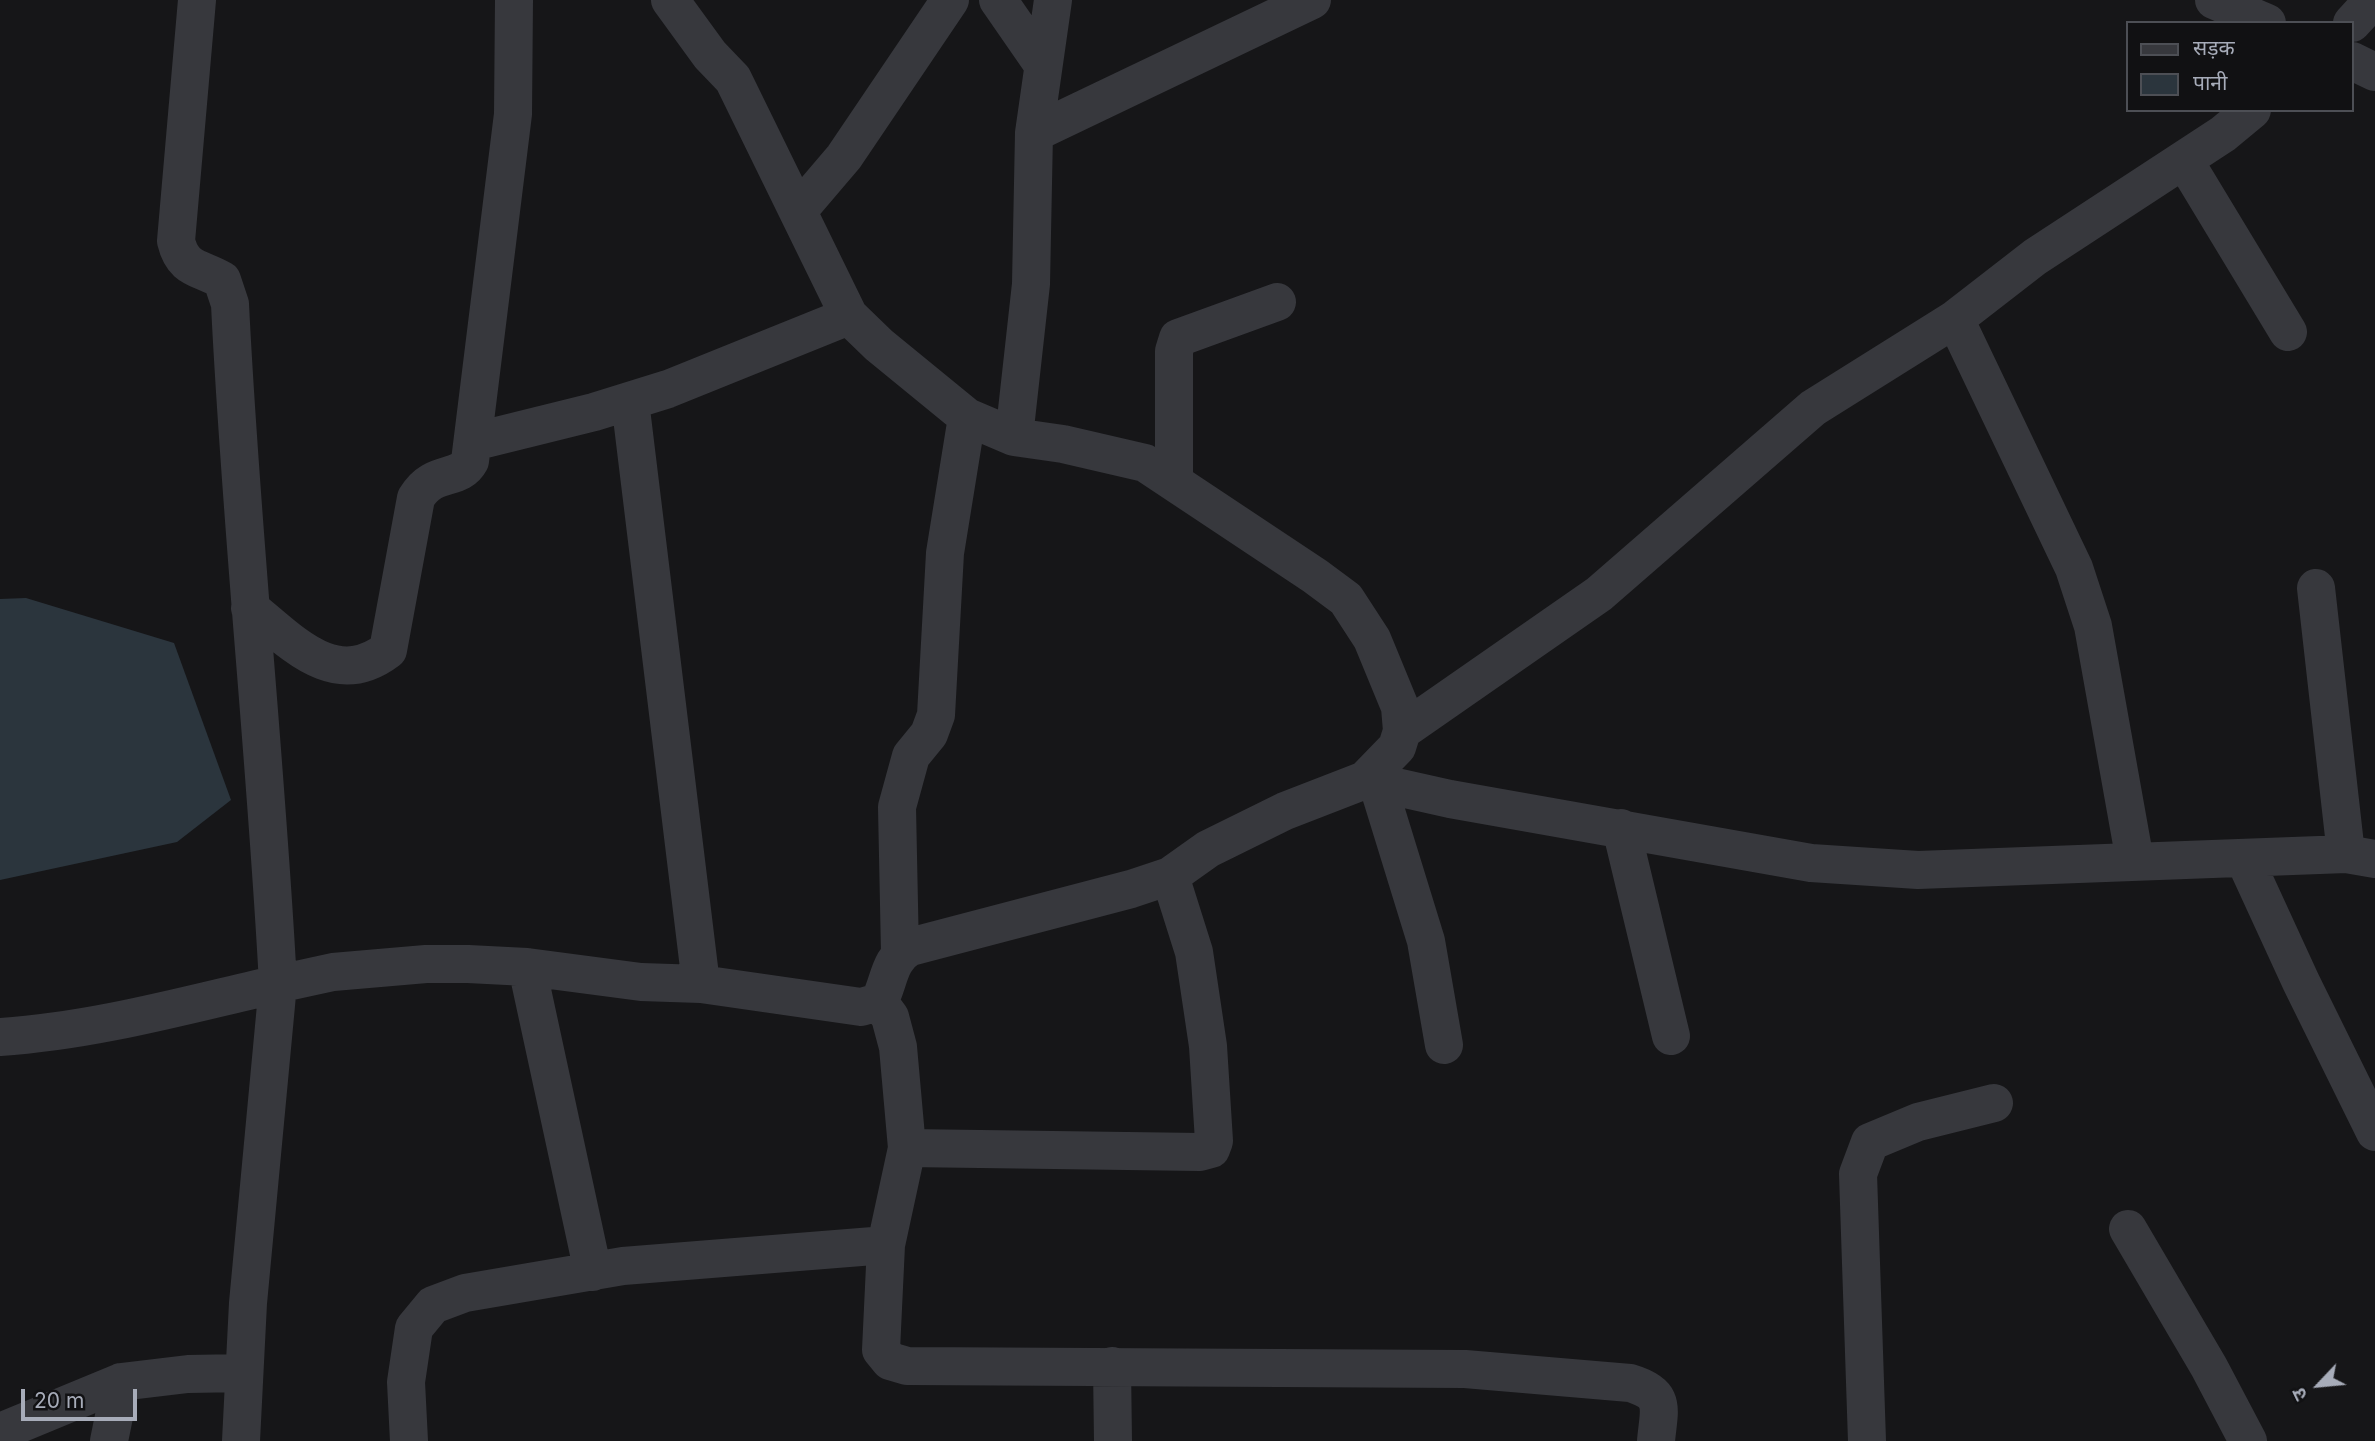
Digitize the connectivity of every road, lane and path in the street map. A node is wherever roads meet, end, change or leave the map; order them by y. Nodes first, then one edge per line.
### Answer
1 (197, 0) edge
2 (514, 0) edge
3 (670, 0) edge
4 (950, 0) edge
5 (998, 0) edge
6 (1053, 0) edge
7 (1312, 0) edge
8 (2214, 0) edge
9 (2373, 0) edge
10 (2262, 21) edge
11 (2354, 21) edge
12 (2354, 62) edge
13 (1043, 65) junction
14 (2375, 72) edge
15 (2249, 112) edge
16 (1034, 133) junction
17 (2184, 160) junction
18 (797, 211) junction
19 (1277, 303) dead end
20 (849, 316) junction
21 (1955, 319) junction
22 (2288, 331) dead end
23 (630, 401) junction
24 (967, 417) junction
25 (1014, 437) junction
26 (473, 442) junction
27 (1174, 481) junction
28 (2316, 588) dead end
29 (250, 608) junction
30 (1402, 730) junction
31 (1371, 781) junction
32 (1621, 828) junction
33 (2360, 856) edge
34 (2244, 858) junction
35 (2135, 861) junction
36 (1170, 876) junction
37 (900, 953) junction
38 (527, 967) junction
39 (278, 984) junction
40 (701, 984) junction
41 (878, 1002) junction
42 (1671, 1036) dead end
43 (0, 1037) edge
44 (1444, 1045) dead end
45 (1994, 1103) dead end
46 (2375, 1132) edge
47 (907, 1148) junction
48 (2128, 1229) dead end
49 (886, 1245) junction
50 (593, 1272) junction
51 (1112, 1366) junction
52 (244, 1373) junction
53 (121, 1382) junction
54 (0, 1432) edge
55 (109, 1441) edge
56 (241, 1441) edge
57 (409, 1441) edge
58 (1113, 1441) edge
59 (1656, 1441) edge
60 (1867, 1441) edge
61 (2248, 1441) edge

1 - 29 street
2 - 26 street
3 - 18 street
4 - 18 street
5 - 13 street
6 - 13 street
7 - 16 street
8 - 10 street
9 - 11 street
12 - 14 street
13 - 16 street
15 - 17 street
16 - 25 street
17 - 21 street
17 - 22 street
18 - 20 street
19 - 27 street
20 - 23 street
20 - 24 street
21 - 30 street
21 - 35 street
23 - 26 street
23 - 40 street
24 - 25 street
24 - 37 street
25 - 27 street
26 - 29 street
27 - 30 street
28 - 33 street
29 - 39 street
30 - 31 street
31 - 32 street
31 - 36 street
31 - 44 street
32 - 35 street
32 - 42 street
33 - 34 street
34 - 35 street
34 - 46 street
36 - 37 street
36 - 47 street
37 - 41 street
38 - 39 street
38 - 40 street
38 - 50 street
39 - 43 street
39 - 52 street
40 - 41 street
41 - 47 street
45 - 60 street
47 - 49 street
48 - 61 street
49 - 50 street
49 - 51 street
50 - 57 street
51 - 58 street
51 - 59 street
52 - 53 street
52 - 56 street
53 - 54 street
53 - 55 street

